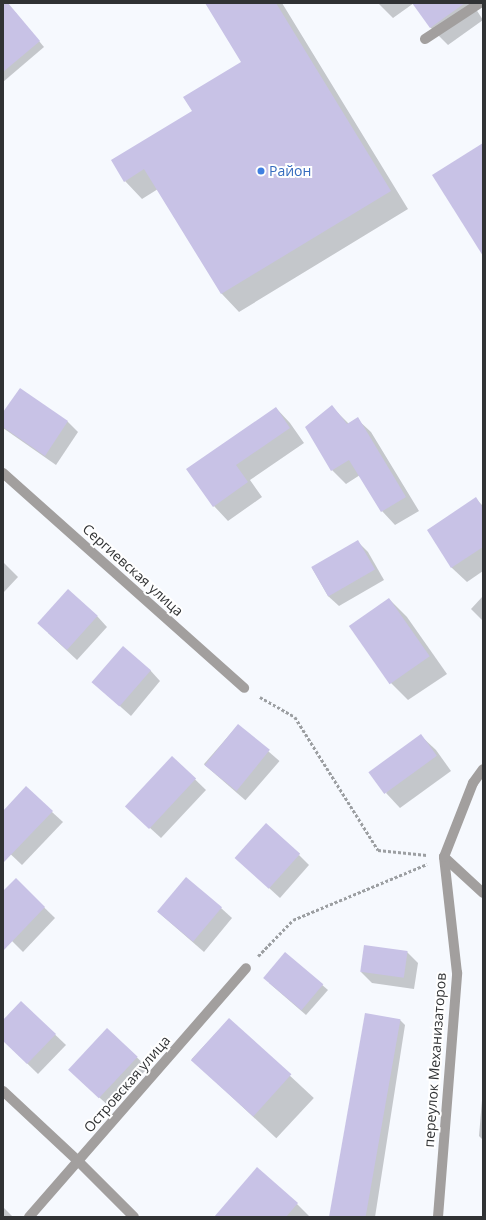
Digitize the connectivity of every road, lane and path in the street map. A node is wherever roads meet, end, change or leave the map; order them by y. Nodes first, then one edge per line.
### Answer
1 (480, 3) edge
2 (425, 39) dead end
3 (3, 473) edge
4 (244, 688) joint
5 (483, 769) edge
6 (444, 857) junction
7 (483, 893) edge
8 (246, 968) joint
9 (3, 1092) edge
10 (78, 1162) junction
11 (29, 1217) edge
12 (134, 1217) edge
13 (438, 1217) edge

1 - 2 street
3 - 4 street, Сергиевская улица
4 - 6 path
5 - 6 street
6 - 7 street
6 - 8 path
6 - 13 street, переулок Механизаторов
8 - 10 street, Островская улица
9 - 10 street
10 - 11 street, Островская улица
10 - 12 street

